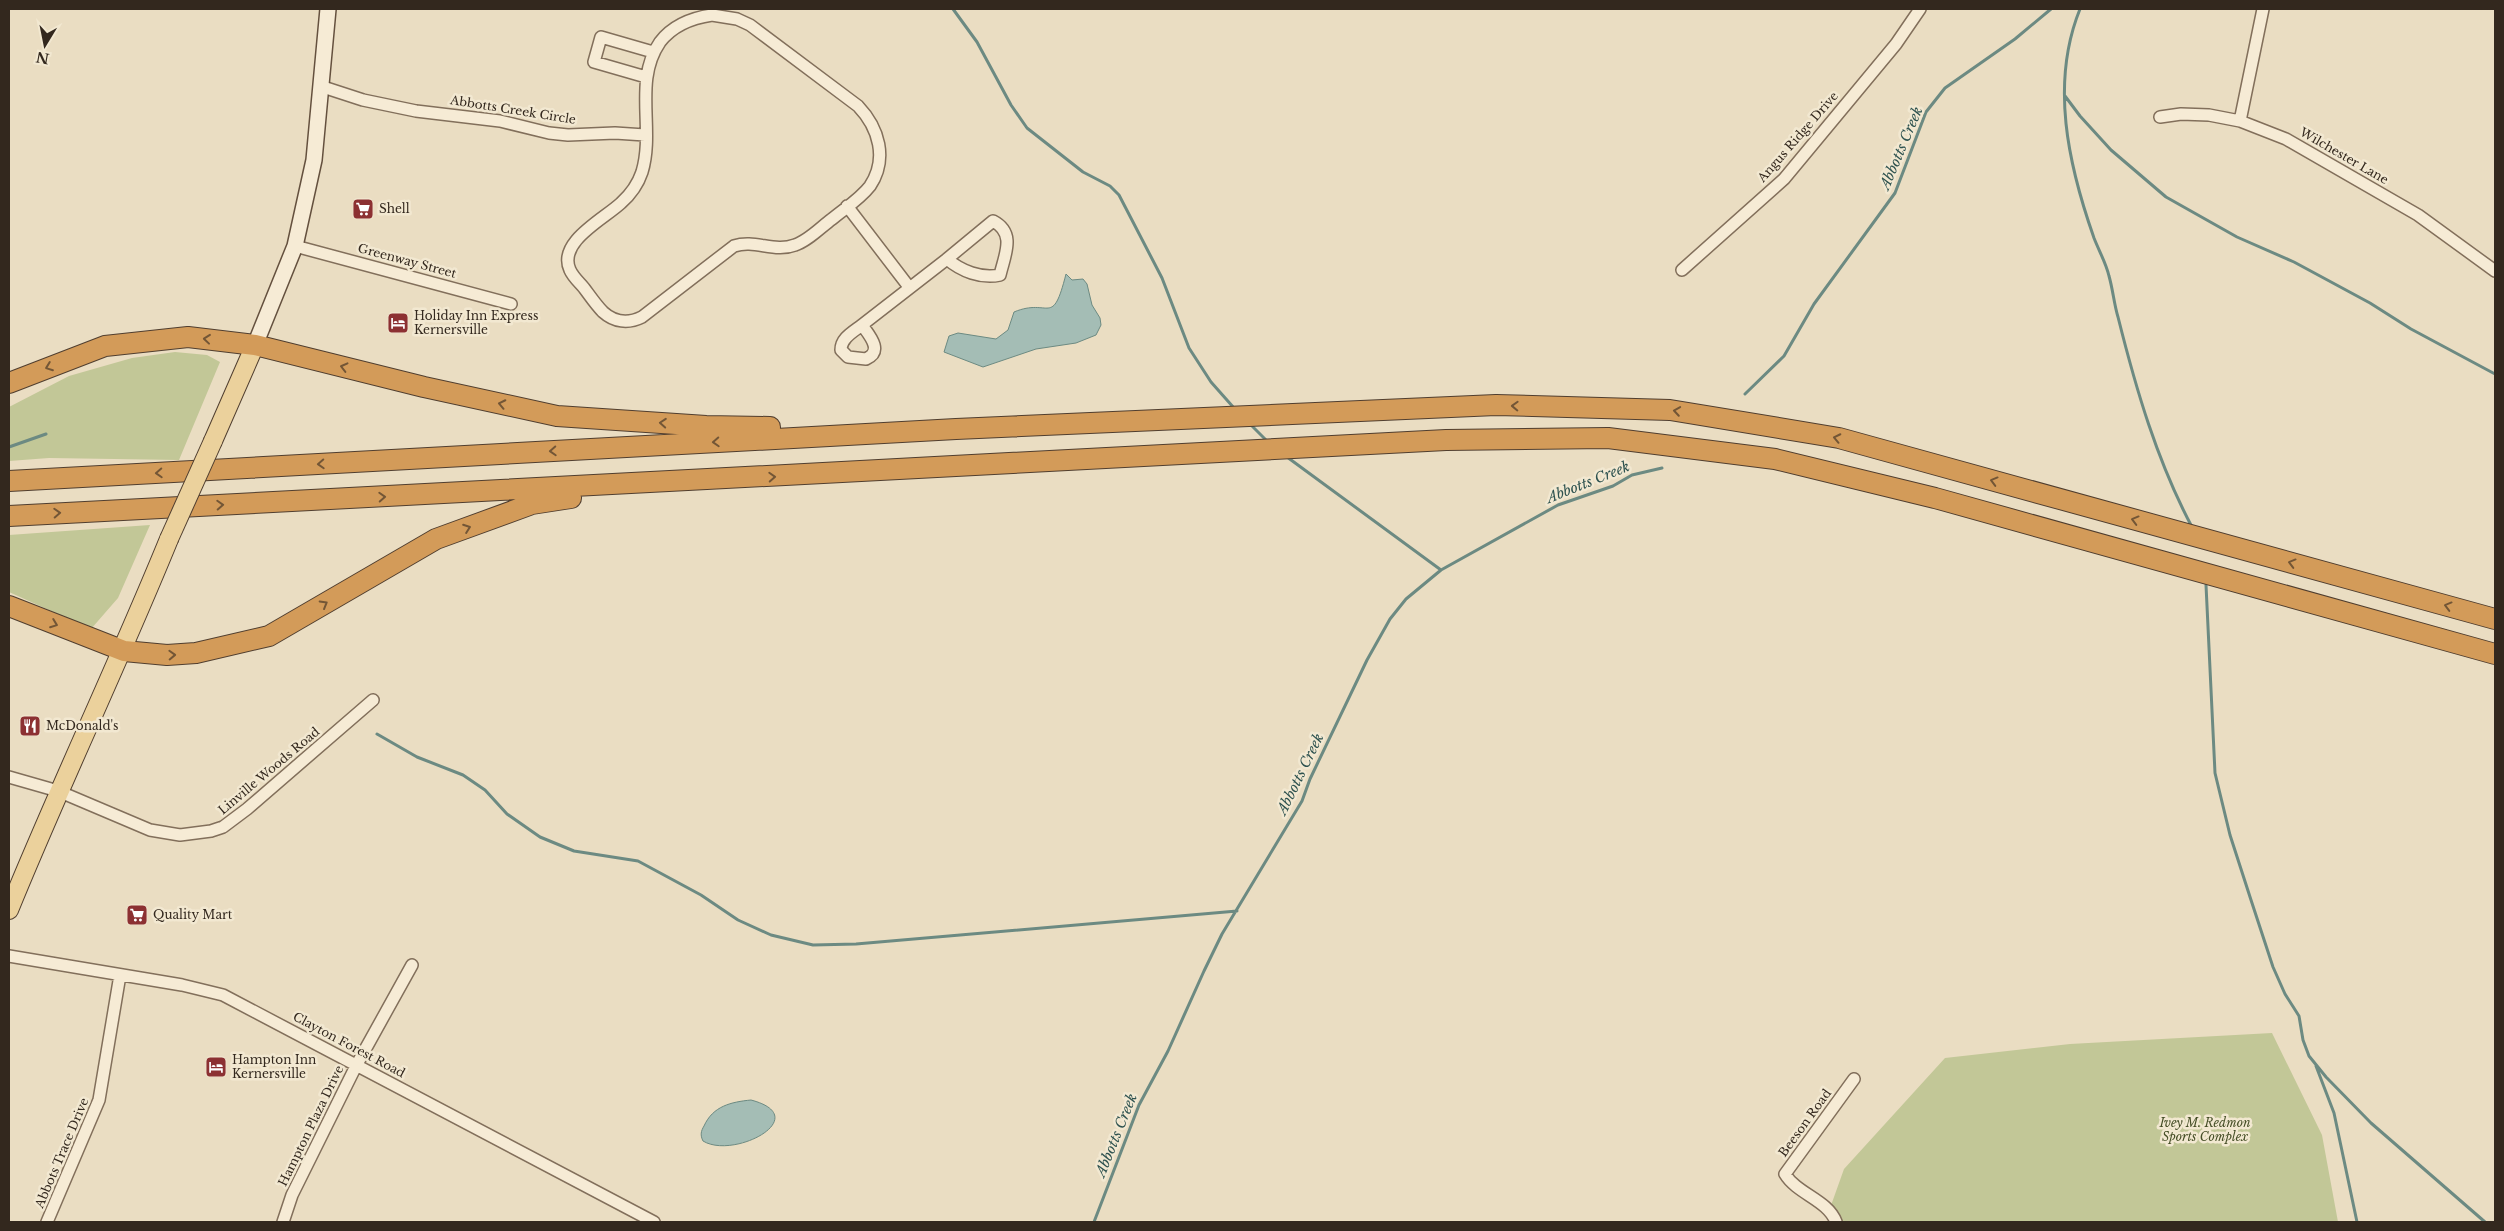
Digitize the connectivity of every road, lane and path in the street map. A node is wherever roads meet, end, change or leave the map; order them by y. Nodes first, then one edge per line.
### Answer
1 (328, 9) edge
2 (1920, 9) edge
3 (2263, 9) edge
4 (653, 52) junction
5 (646, 77) junction
6 (320, 86) junction
7 (2160, 117) dead end
8 (2240, 121) junction
9 (645, 135) junction
10 (847, 206) junction
11 (295, 246) junction
12 (947, 259) junction
13 (1682, 270) dead end
14 (2495, 270) edge
15 (910, 287) junction
16 (511, 304) dead end
17 (862, 325) dead end
18 (255, 345) junction
19 (9, 384) edge
20 (956, 429) junction
21 (746, 478) junction
22 (9, 481) edge
23 (9, 516) edge
24 (9, 606) edge
25 (2495, 619) edge
26 (124, 651) junction
27 (2495, 654) edge
28 (373, 700) dead end
29 (9, 777) edge
30 (58, 791) junction
31 (9, 910) edge
32 (9, 956) edge
33 (412, 965) dead end
34 (120, 975) junction
35 (356, 1066) junction
36 (1854, 1078) dead end
37 (48, 1222) edge
38 (283, 1222) edge
39 (654, 1222) edge
40 (1836, 1222) edge

1 - 6 main road
2 - 13 street, Angus Ridge Drive
3 - 8 street
4 - 5 street
4 - 5 street
4 - 10 street
5 - 9 street
6 - 9 street, Abbotts Creek Circle
6 - 11 main road
7 - 8 street, Wilchester Lane
8 - 14 street, Wilchester Lane
9 - 10 street
10 - 15 street
11 - 16 street, Greenway Street
11 - 18 main road
12 - 12 street
12 - 15 street
15 - 17 street
18 -> 19 highway
20 -> 18 highway
18 - 26 main road, bridge
20 -> 22 highway
25 -> 20 highway
23 -> 21 highway
26 -> 21 highway
21 -> 27 highway
24 -> 26 highway
26 - 30 main road
28 - 30 street, Linville Woods Road
29 - 30 street, Linville Woods Road
30 - 31 main road
32 - 34 street, Clayton Forest Road
33 - 35 street, Hampton Plaza Drive
34 - 35 street, Clayton Forest Road
34 - 37 street, Abbots Trace Drive
35 - 38 street, Hampton Plaza Drive
35 - 39 street, Clayton Forest Road
36 - 40 street, Beeson Road

